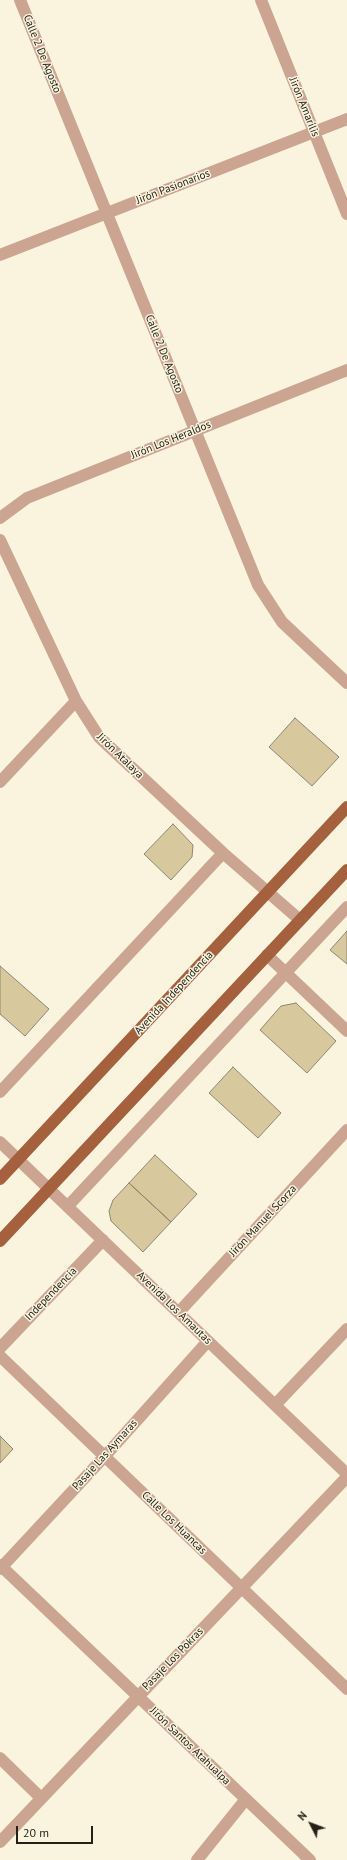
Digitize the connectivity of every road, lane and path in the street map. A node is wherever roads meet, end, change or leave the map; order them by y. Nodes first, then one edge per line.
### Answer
1 (20, 0) edge
2 (261, 0) edge
3 (347, 119) edge
4 (314, 132) junction
5 (106, 213) junction
6 (347, 214) edge
7 (0, 255) edge
8 (347, 370) edge
9 (195, 431) junction
10 (0, 518) edge
11 (0, 540) edge
12 (347, 683) edge
13 (76, 701) junction
14 (0, 782) edge
15 (347, 807) edge
16 (223, 853) junction
17 (347, 870) edge
18 (269, 891) junction
19 (347, 907) edge
20 (300, 920) junction
21 (266, 955) junction
22 (285, 972) junction
23 (347, 1031) edge
24 (0, 1092) edge
25 (347, 1130) edge
26 (0, 1142) edge
27 (19, 1159) junction
28 (0, 1179) edge
29 (50, 1188) junction
30 (68, 1206) junction
31 (103, 1240) junction
32 (0, 1242) edge
33 (179, 1312) junction
34 (347, 1329) edge
35 (208, 1341) junction
36 (0, 1348) edge
37 (0, 1356) edge
38 (275, 1405) junction
39 (105, 1456) junction
40 (347, 1476) edge
41 (1, 1567) edge
42 (241, 1588) junction
43 (347, 1689) edge
44 (138, 1696) junction
45 (0, 1758) edge
46 (41, 1798) junction
47 (246, 1799) junction
48 (0, 1842) edge
49 (197, 1860) edge
50 (310, 1860) edge

1 - 5 street, Calle 2 De Agosto
2 - 4 street, Jirón Amarilis
3 - 4 street, Jirón Pasionarios
4 - 5 street, Jirón Pasionarios
4 - 6 street, Jirón Amarilis
5 - 7 street, Jirón Pasionarios
5 - 9 street, Calle 2 De Agosto
8 - 9 street, Jirón Los Heraldos
9 - 10 street, Jirón Los Heraldos
9 - 12 street, Calle 2 De Agosto
11 - 13 street, Jirón Atalaya
13 - 14 street
13 - 16 street, Jirón Atalaya
15 - 18 main road, Avenida Independencia
16 - 18 street, Jirón Atalaya
16 - 24 street
17 - 20 main road
18 - 20 street, Jirón Atalaya
18 - 27 main road, Avenida Independencia
19 - 22 street
20 - 21 main road
21 - 22 street
21 - 29 main road
22 - 23 street
22 - 30 street
25 - 33 street, Jirón Manuel Scorza
26 - 27 street, Avenida Los Amautas
27 - 28 main road, Avenida Independencia
27 - 29 street, Avenida Los Amautas
29 - 30 street, Avenida Los Amautas
29 - 32 main road
30 - 31 street, Avenida Los Amautas
31 - 33 street, Avenida Los Amautas
31 - 36 street, Independencia
33 - 35 street, Avenida Los Amautas
34 - 38 street
35 - 38 street, Avenida Los Amautas
35 - 39 street, Pasaje Las Aymaras
37 - 39 street, Calle Los Huancas
38 - 40 street, Avenida Los Amautas
39 - 41 street, Pasaje Las Aymaras
39 - 42 street, Calle Los Huancas
40 - 42 street, Pasaje Los Pokras
41 - 44 street, Jirón Santos Atahualpa
42 - 43 street, Calle Los Huancas
42 - 44 street, Pasaje Los Pokras
44 - 46 street, Pasaje Los Pokras
44 - 47 street, Jirón Santos Atahualpa
45 - 46 street
46 - 48 street, Pasaje Los Pokras
47 - 49 street
47 - 50 street, Jirón Santos Atahualpa

